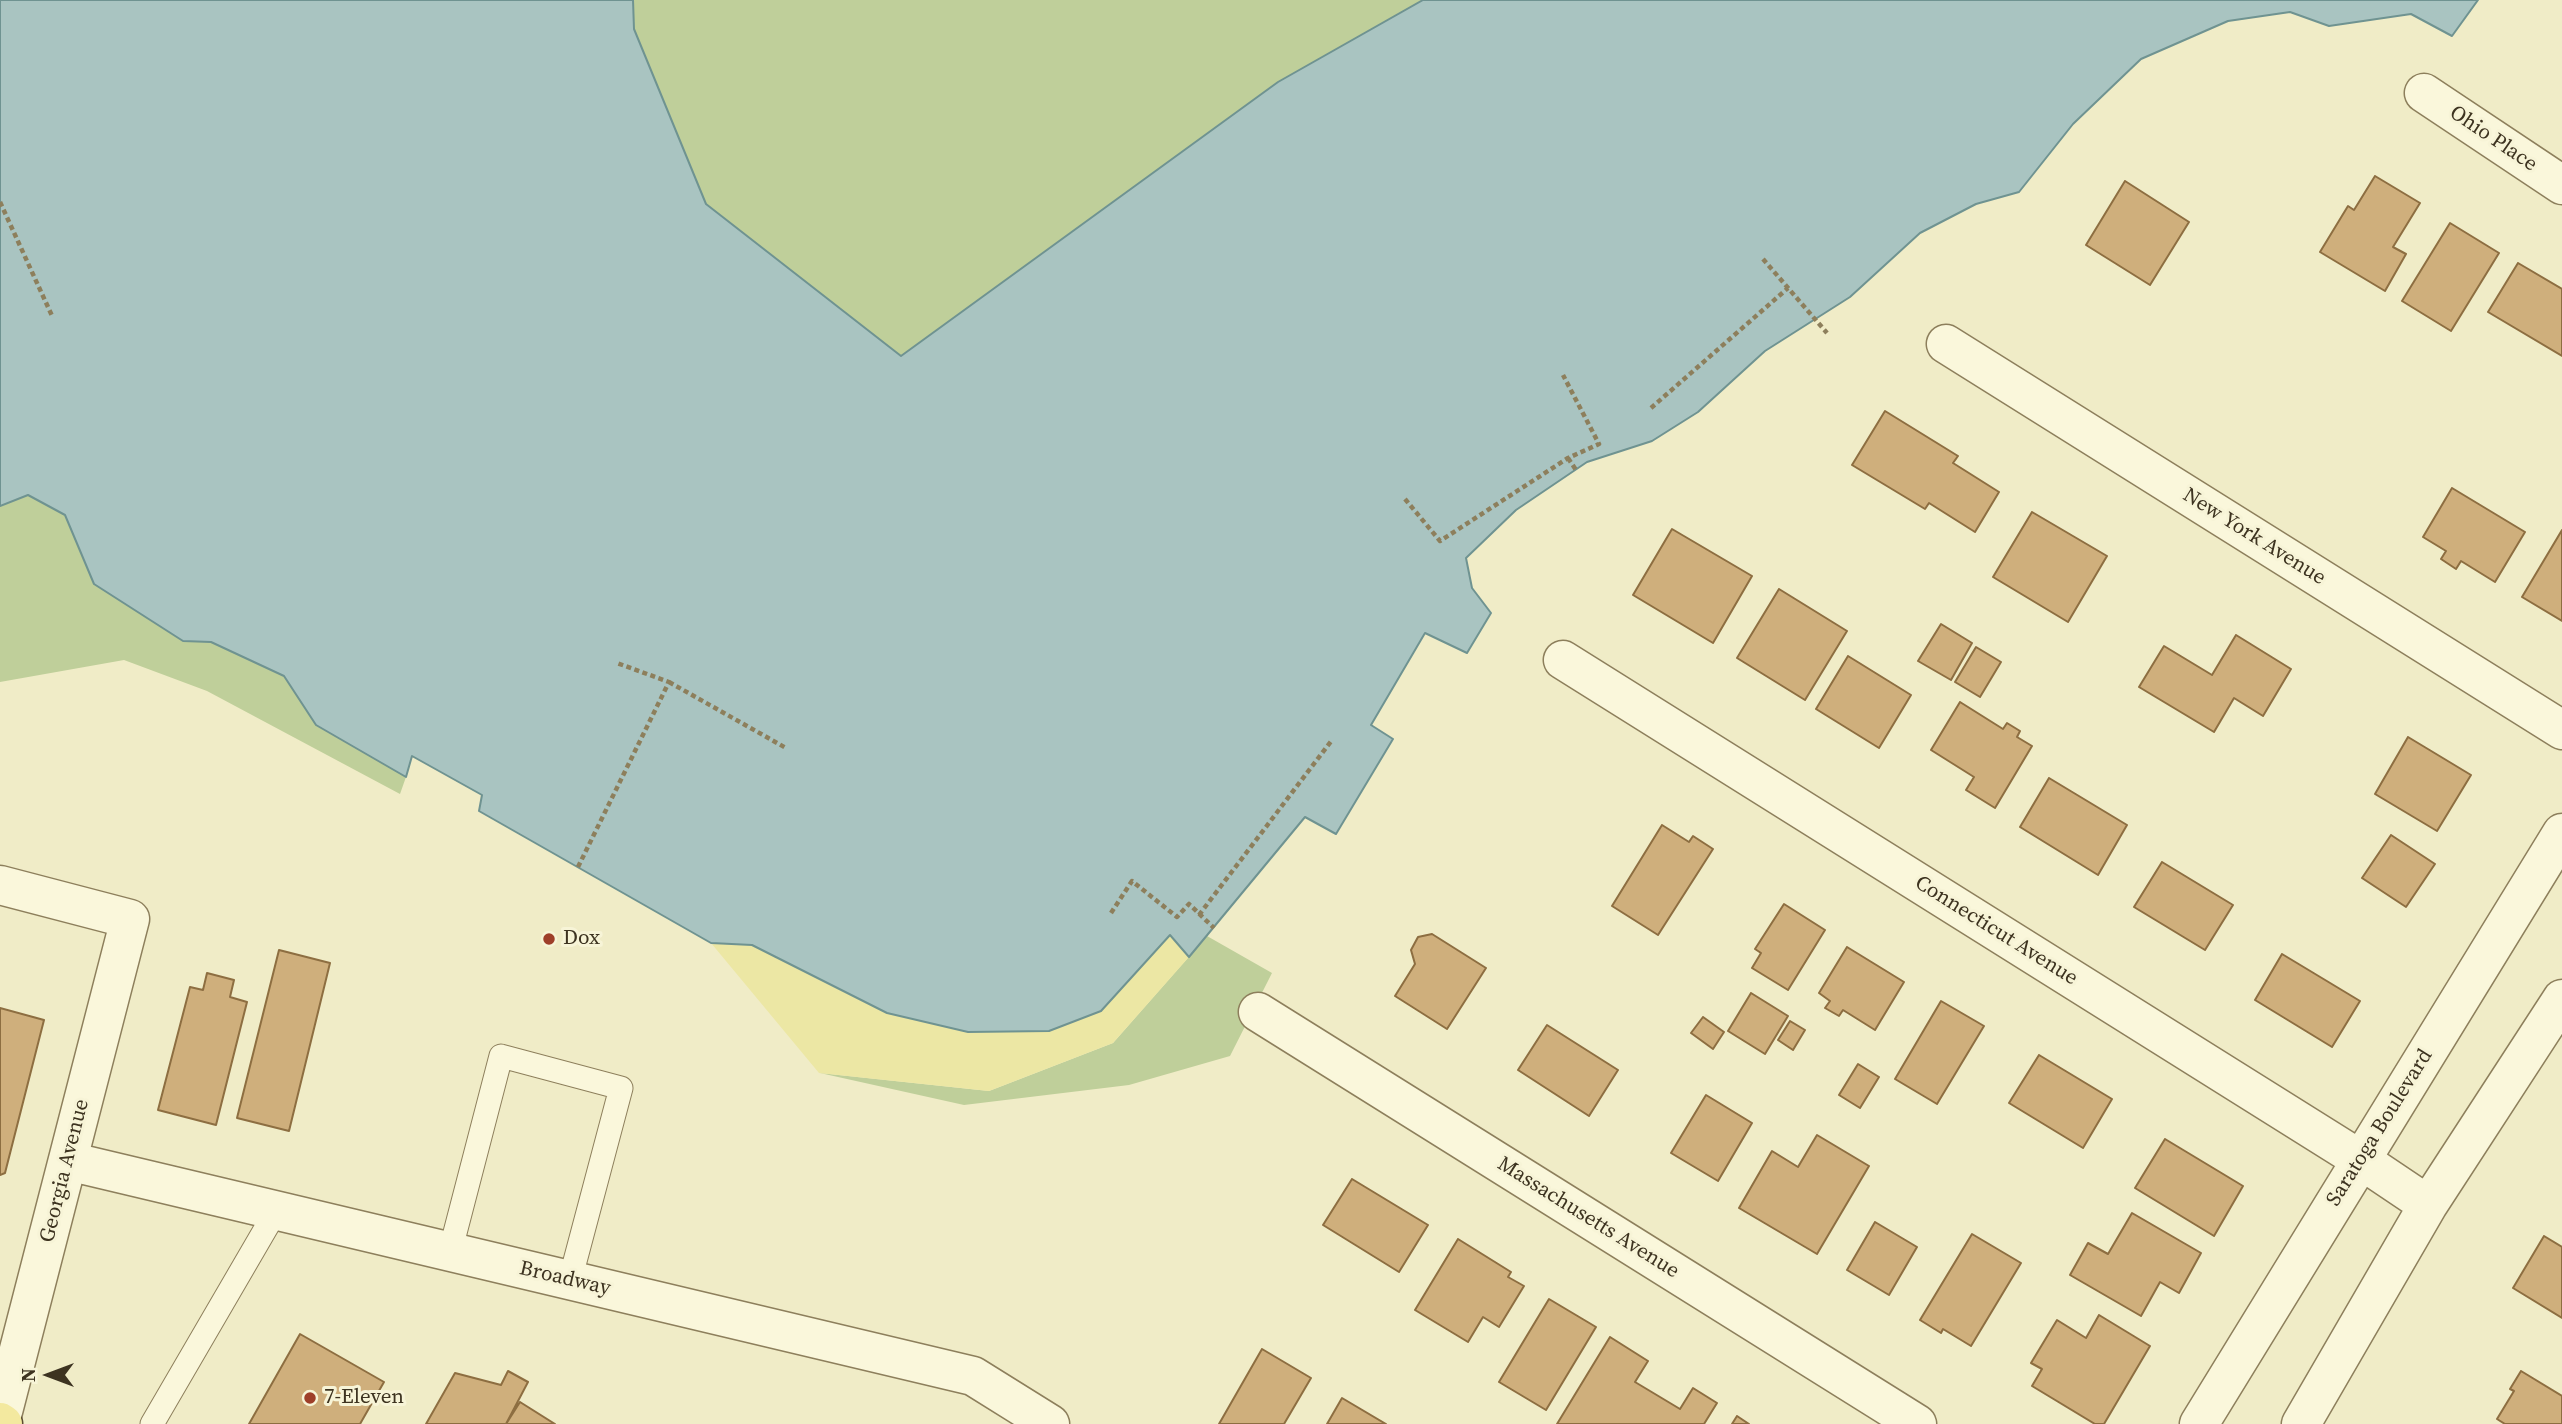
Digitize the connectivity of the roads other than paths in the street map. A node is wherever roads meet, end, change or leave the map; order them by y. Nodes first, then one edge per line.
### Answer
1 (2424, 93) dead end
2 (2562, 185) edge
3 (1946, 344) dead end
4 (1563, 660) dead end
5 (2562, 730) edge
6 (2562, 833) edge
7 (0, 885) edge
8 (2562, 999) edge
9 (1258, 1012) dead end
10 (2361, 1160) junction
11 (68, 1161) junction
12 (2428, 1205) junction
13 (276, 1210) junction
14 (450, 1252) junction
15 (570, 1280) junction
16 (1, 1423) edge
17 (152, 1424) edge
18 (1050, 1424) edge
19 (1917, 1424) edge
20 (2199, 1424) edge
21 (2301, 1424) edge

1 - 2 street, Ohio Place
3 - 5 street, New York Avenue
4 - 10 street, Connecticut Avenue
6 - 10 street, Saratoga Boulevard
7 - 11 street, Georgia Avenue
8 - 12 street
9 - 19 street, Massachusetts Avenue
10 - 12 street, Connecticut Avenue
10 - 20 street, Saratoga Boulevard
11 - 13 street, Broadway
11 - 16 street, Georgia Avenue
12 - 21 street
13 - 14 street, Broadway
13 - 17 lane
14 - 15 street, Broadway
14 - 15 lane
15 - 18 street, Broadway

